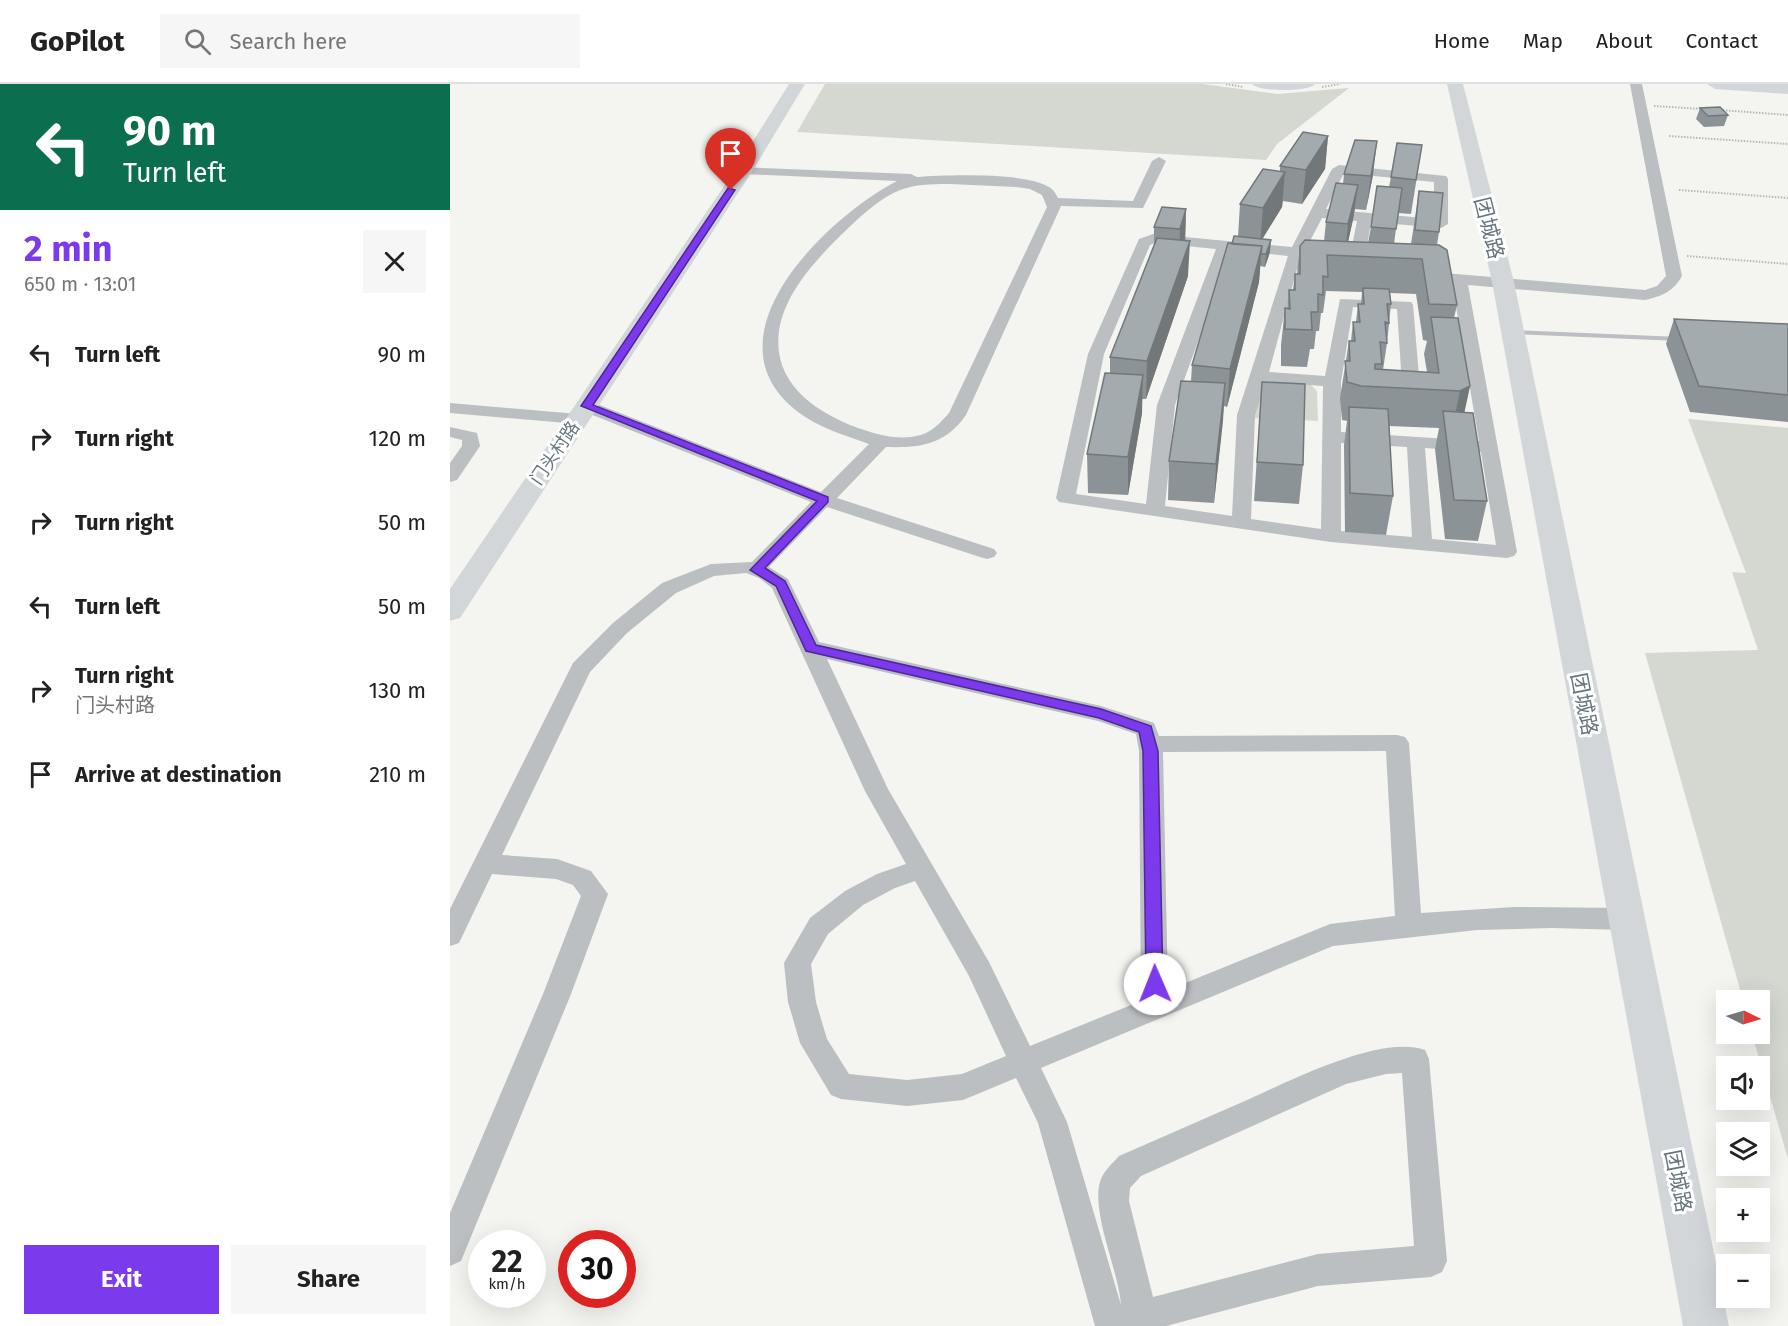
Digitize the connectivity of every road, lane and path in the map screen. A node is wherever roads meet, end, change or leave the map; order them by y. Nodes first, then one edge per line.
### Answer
1 (797, 84) edge
2 (1260, 84) edge
3 (1307, 84) edge
4 (1455, 84) edge
5 (1636, 84) edge
6 (1715, 84) edge
7 (1788, 89) edge
8 (1640, 105) junction
9 (1708, 110) edge
10 (1719, 110) edge
11 (1788, 115) edge
12 (1669, 136) dead end
13 (1788, 144) edge
14 (1159, 161) dead end
15 (744, 170) junction
16 (933, 179) junction
17 (1679, 190) dead end
18 (1788, 198) edge
19 (1053, 202) junction
20 (1318, 213) junction
21 (1372, 214) junction
22 (1225, 245) junction
23 (1669, 255) junction
24 (1294, 258) junction
25 (1788, 264) edge
26 (1402, 274) edge
27 (1459, 279) junction
28 (1503, 282) junction
29 (1512, 332) junction
30 (1692, 339) edge
31 (1408, 348) junction
32 (1429, 349) edge
33 (1450, 350) edge
34 (1472, 351) junction
35 (1259, 376) junction
36 (1332, 382) junction
37 (1412, 400) edge
38 (1166, 405) junction
39 (450, 408) edge
40 (1188, 408) edge
41 (582, 412) junction
42 (450, 432) edge
43 (1332, 437) junction
44 (881, 442) junction
45 (1416, 442) junction
46 (1489, 447) junction
47 (450, 476) edge
48 (824, 500) junction
49 (1155, 511) junction
50 (1241, 523) junction
51 (1331, 536) junction
52 (1422, 545) junction
53 (987, 552) dead end
54 (756, 570) junction
55 (450, 611) edge
56 (811, 648) junction
57 (1149, 744) junction
58 (485, 864) junction
59 (921, 869) junction
60 (1626, 919) junction
61 (1409, 924) junction
62 (450, 935) edge
63 (1155, 1007) junction
64 (1023, 1063) junction
65 (450, 1250) edge
66 (1141, 1317) junction
67 (1111, 1325) edge
68 (1706, 1326) edge

1 - 15 street, 门头村路
2 - 3 street
4 - 28 street, 团城路
5 - 8 street
6 - 7 street
8 - 9 path
8 - 23 street
10 - 11 path
12 - 13 path
14 - 19 street
15 - 16 street
15 - 41 street, 门头村路
16 - 19 street
16 - 44 street
17 - 18 path
19 - 44 street
20 - 21 street
20 - 21 street
20 - 24 street
21 - 24 street
22 - 24 street
22 - 38 street
22 - 49 street
23 - 25 path
23 - 28 street
24 - 35 street
26 - 27 street
27 - 28 street
27 - 34 street
28 - 29 street, 团城路
29 - 30 lane
29 - 60 street, 团城路
31 - 32 street
31 - 36 street
31 - 37 street
33 - 34 street
34 - 46 street
35 - 36 street
35 - 50 street
36 - 43 street
38 - 40 street
38 - 49 street
39 - 41 street
41 - 48 street
41 - 55 street, 门头村路
42 - 47 street
43 - 45 street
43 - 51 street
44 - 48 street
45 - 46 street
45 - 52 street
46 - 52 street
48 - 53 street
48 - 54 street
49 - 50 street
50 - 51 street
51 - 52 street
54 - 56 street
54 - 58 street
56 - 57 street
56 - 59 street
57 - 61 street
57 - 63 street
58 - 62 street
58 - 65 street
59 - 64 street
59 - 64 street
60 - 61 street
60 - 68 street, 团城路
61 - 63 street
63 - 64 street
64 - 67 street
66 - 66 street
66 - 67 street

